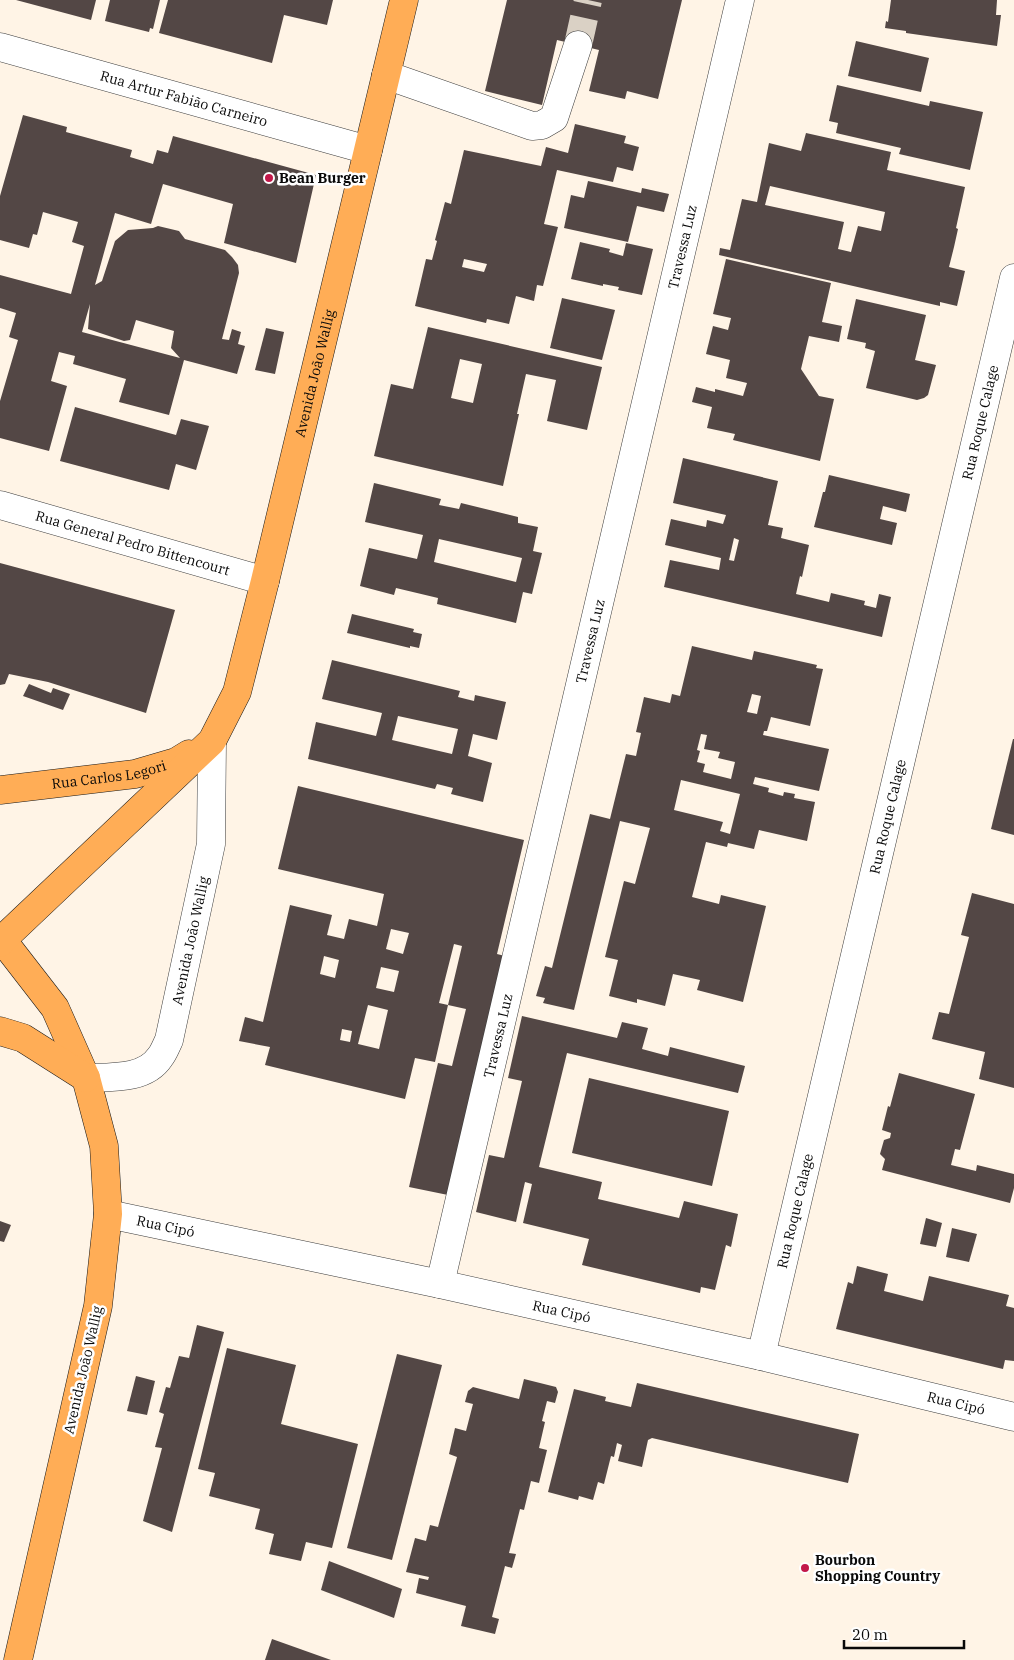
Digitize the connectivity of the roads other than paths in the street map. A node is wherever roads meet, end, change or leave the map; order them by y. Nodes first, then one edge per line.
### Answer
1 (404, 0) edge
2 (740, 0) edge
3 (578, 44) tunnel mouth
4 (0, 47) edge
5 (386, 75) junction
6 (368, 150) junction
7 (1014, 278) edge
8 (0, 505) edge
9 (265, 581) junction
10 (212, 741) junction
11 (0, 790) edge
12 (1, 940) edge
13 (0, 1031) edge
14 (86, 1078) junction
15 (108, 1214) junction
16 (440, 1284) junction
17 (761, 1356) junction
18 (1014, 1417) edge
19 (18, 1660) edge

1 - 5 main road, Avenida João Wallig
2 - 16 street, Travessa Luz
3 - 5 street
4 - 6 street, Rua Artur Fabião Carneiro
5 - 6 main road, Avenida João Wallig
6 - 9 main road, Avenida João Wallig
7 - 17 street, Rua Roque Calage
8 - 9 street, Rua General Pedro Bittencourt
9 - 10 main road, Avenida João Wallig
10 - 11 main road, Rua Carlos Legori
10 - 12 main road, Avenida João Wallig
10 - 14 street, Avenida João Wallig
12 - 14 main road, Avenida João Wallig
13 - 14 main road
14 - 15 main road, Avenida João Wallig
15 - 16 street, Rua Cipó
15 - 19 main road, Avenida João Wallig
16 - 17 street, Rua Cipó
17 - 18 street, Rua Cipó

